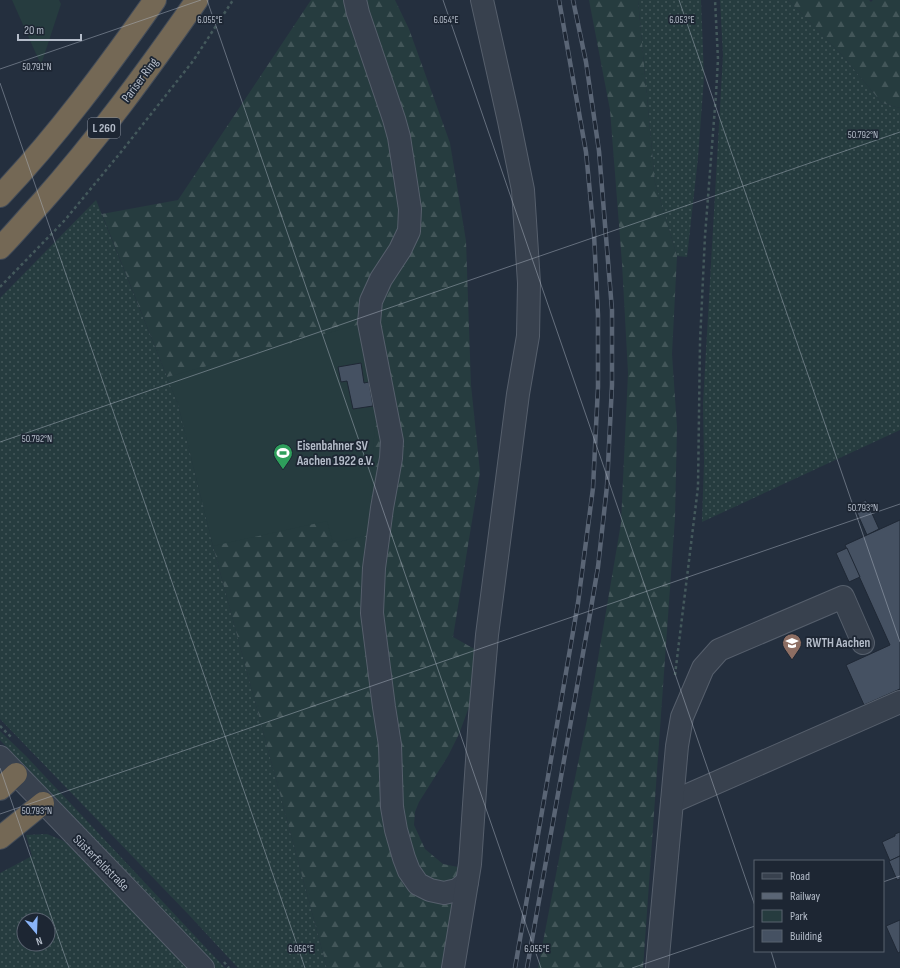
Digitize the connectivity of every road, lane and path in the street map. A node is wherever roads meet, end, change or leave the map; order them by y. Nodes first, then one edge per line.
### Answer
1 (155, 0) edge
2 (197, 0) edge
3 (232, 0) edge
4 (354, 0) edge
5 (482, 0) edge
6 (715, 0) edge
7 (0, 196) edge
8 (0, 248) edge
9 (0, 287) edge
10 (863, 642) dead end
11 (676, 680) dead end
12 (900, 702) edge
13 (0, 758) edge
14 (16, 774) junction
15 (0, 789) edge
16 (672, 802) junction
17 (43, 803) junction
18 (0, 838) edge
19 (467, 882) junction
20 (203, 968) edge
21 (453, 968) edge
22 (657, 968) edge

1 - 7 highway, L 260
2 - 8 highway, Pariser Ring / L 260
3 - 9 path
4 - 19 street
5 - 19 street
6 - 11 path
10 - 16 street
12 - 16 street
13 - 14 street, Süsterfeldstraße
14 - 15 highway
14 - 17 street, Süsterfeldstraße
16 - 22 street
17 - 18 highway
17 - 20 street, Süsterfeldstraße
19 - 21 street

